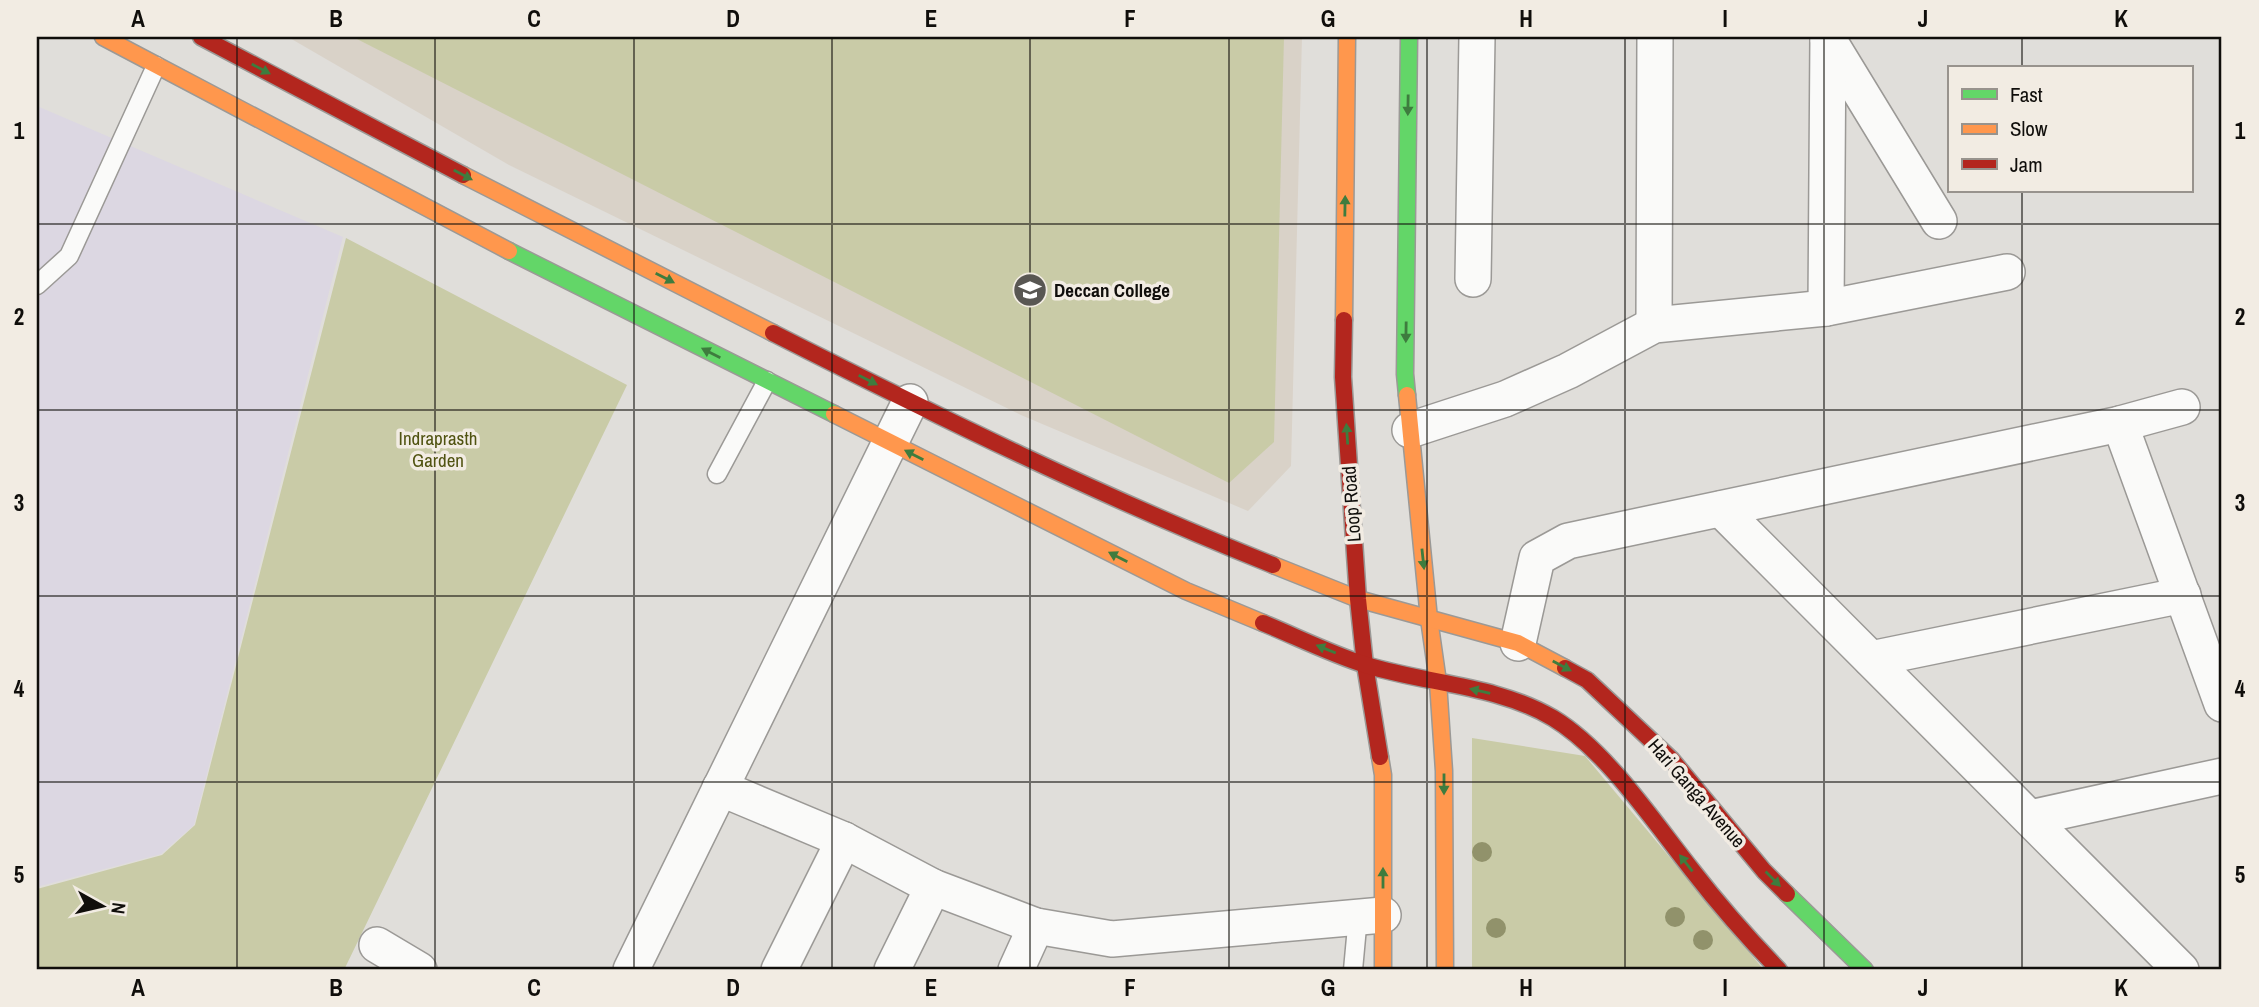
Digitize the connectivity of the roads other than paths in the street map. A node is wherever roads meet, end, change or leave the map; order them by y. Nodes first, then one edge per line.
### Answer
1 (103, 37) edge
2 (201, 37) edge
3 (1348, 37) edge
4 (1409, 37) edge
5 (1477, 37) edge
6 (1655, 37) edge
7 (1828, 37) edge
8 (167, 67) junction
9 (1939, 221) dead end
10 (2007, 272) dead end
11 (1473, 279) dead end
12 (37, 285) edge
13 (1826, 308) junction
14 (1654, 325) junction
15 (766, 382) junction
16 (910, 402) junction
17 (2182, 407) dead end
18 (2120, 424) junction
19 (1410, 429) junction
20 (890, 443) junction
21 (717, 474) dead end
22 (1721, 509) junction
23 (2183, 595) junction
24 (1358, 599) junction
25 (1429, 619) junction
26 (1518, 643) junction
27 (1871, 659) junction
28 (1365, 665) junction
29 (1438, 682) junction
30 (2222, 704) edge
31 (2222, 776) edge
32 (720, 788) junction
33 (2030, 818) junction
34 (844, 840) junction
35 (933, 887) junction
36 (1371, 915) junction
37 (1036, 926) junction
38 (377, 945) dead end
39 (1114, 955) edge
40 (635, 969) edge
41 (419, 970) edge
42 (779, 970) edge
43 (892, 970) edge
44 (1016, 970) edge
45 (1353, 970) edge
46 (1383, 970) edge
47 (1445, 970) edge
48 (1779, 970) edge
49 (1865, 970) edge
50 (2182, 970) edge

1 - 8 street
2 -> 16 street, Hari Ganga Avenue
24 -> 3 street, Loop Road
4 -> 19 street
5 - 11 street
6 - 14 street
7 - 9 street
7 - 13 street
8 - 12 lane
15 -> 8 street
10 - 13 street
13 - 14 street
14 - 19 street
15 - 20 street
15 - 21 lane
16 - 20 street
16 - 24 street, Hari Ganga Avenue
17 - 18 street
18 - 22 street
18 - 23 street
19 -> 25 street
28 -> 20 street
20 - 32 street
22 - 26 street
22 - 27 street
23 - 27 street
23 - 30 street
24 - 25 street, Hari Ganga Avenue
24 - 28 street, Loop Road
25 - 26 street, Hari Ganga Avenue
25 - 29 street
26 -> 49 street, Hari Ganga Avenue
27 - 33 street
28 - 29 street
36 -> 28 street, Loop Road
29 -> 47 street
48 -> 29 street
31 - 33 street
32 - 34 street
32 - 40 street
33 - 50 street
34 - 35 street
34 - 42 street
35 - 37 street
35 - 43 street
36 - 39 street
36 - 45 lane
36 - 46 street, Loop Road
37 - 39 street
37 - 44 street
38 - 41 street

